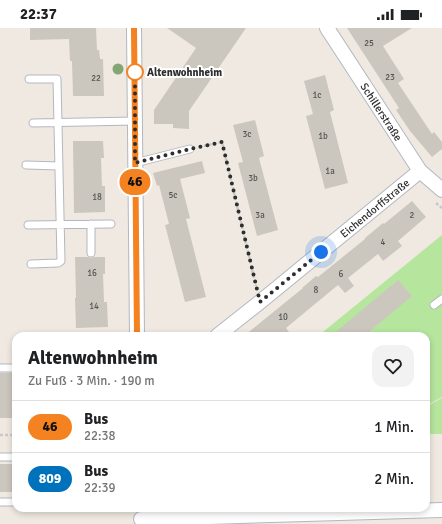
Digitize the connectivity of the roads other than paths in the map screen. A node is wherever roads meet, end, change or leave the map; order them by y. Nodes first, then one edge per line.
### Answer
1 (134, 28) edge
2 (327, 28) edge
3 (29, 79) dead end
4 (136, 121) junction
5 (58, 122) junction
6 (33, 123) dead end
7 (190, 149) road end
8 (135, 163) junction
9 (26, 165) dead end
10 (59, 166) junction
11 (420, 171) junction
12 (442, 190) edge
13 (91, 224) junction
14 (110, 224) dead end
15 (28, 225) dead end
16 (60, 225) junction
17 (91, 253) dead end
18 (31, 264) dead end
19 (442, 299) edge
20 (434, 305) dead end
21 (137, 332) edge
22 (222, 332) edge
23 (0, 368) edge
24 (12, 368) edge
25 (0, 457) edge
26 (12, 457) edge
27 (0, 502) edge
28 (12, 502) edge
29 (430, 510) edge
30 (442, 510) edge
31 (356, 512) edge
32 (140, 517) edge

1 - 4 street
2 - 11 street, Schillerstraße
3 - 5 lane
4 - 5 lane
4 - 8 street
5 - 6 lane
5 - 10 lane
7 - 8 lane
8 - 21 street
9 - 10 lane
10 - 16 lane
11 - 12 street, Schillerstraße
11 - 22 street, Eichendorffstraße
13 - 14 lane
13 - 16 lane
13 - 17 lane
15 - 16 lane
16 - 18 lane
19 - 20 lane
23 - 24 lane
25 - 26 lane
27 - 28 lane
29 - 30 street
31 - 32 street

